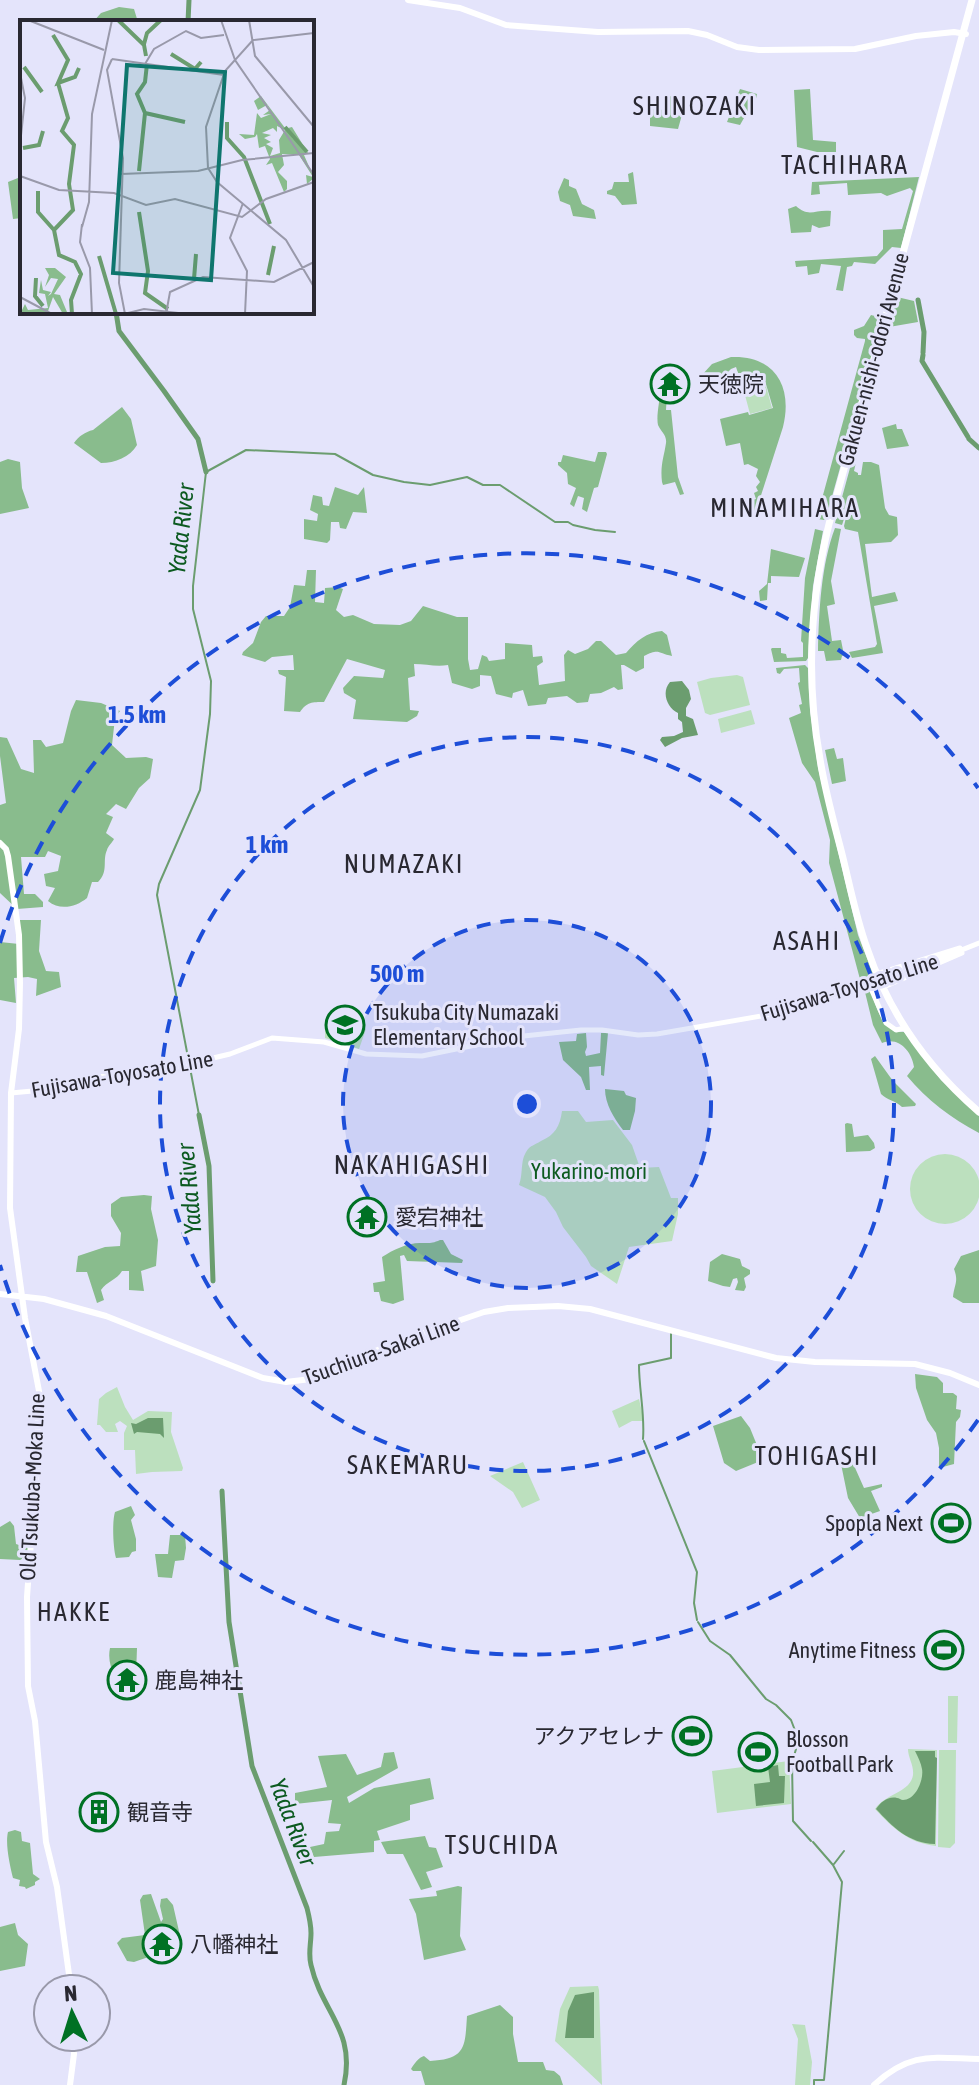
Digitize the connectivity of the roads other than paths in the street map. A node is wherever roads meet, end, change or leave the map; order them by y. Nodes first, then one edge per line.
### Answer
1 (408, 0) edge
2 (974, 0) edge
3 (965, 33) junction
4 (0, 843) edge
5 (979, 943) edge
6 (969, 947) junction
7 (884, 979) junction
8 (870, 984) junction
9 (905, 1028) junction
10 (11, 1093) junction
11 (979, 1110) edge
12 (0, 1294) edge
13 (23, 1296) junction
14 (976, 1384) edge
15 (69, 1973) edge
16 (74, 2053) edge
17 (979, 2059) edge
18 (70, 2085) edge
19 (877, 2085) edge

1 - 3 main road
2 - 3 highway, Gakuen-nishi-odori Avenue
3 - 7 highway, Gakuen-nishi-odori Avenue
3 - 9 highway, Gakuen-nishi-odori Avenue
4 - 10 main road, Old Tsukuba-Moka Line
5 - 6 main road
6 - 7 main road
6 - 7 main road
7 - 8 main road, Fujisawa-Toyosato Line
7 - 11 highway, Gakuen-nishi-odori Avenue
8 - 9 main road
8 - 10 main road, Fujisawa-Toyosato Line
9 - 11 highway, Gakuen-nishi-odori Avenue
10 - 13 main road, Old Tsukuba-Moka Line
12 - 13 main road, Tsuchiura-Sakai Line
13 - 14 main road, Tsuchiura-Sakai Line
13 - 15 main road, Old Tsukuba-Moka Line
16 - 18 main road
17 - 19 main road

